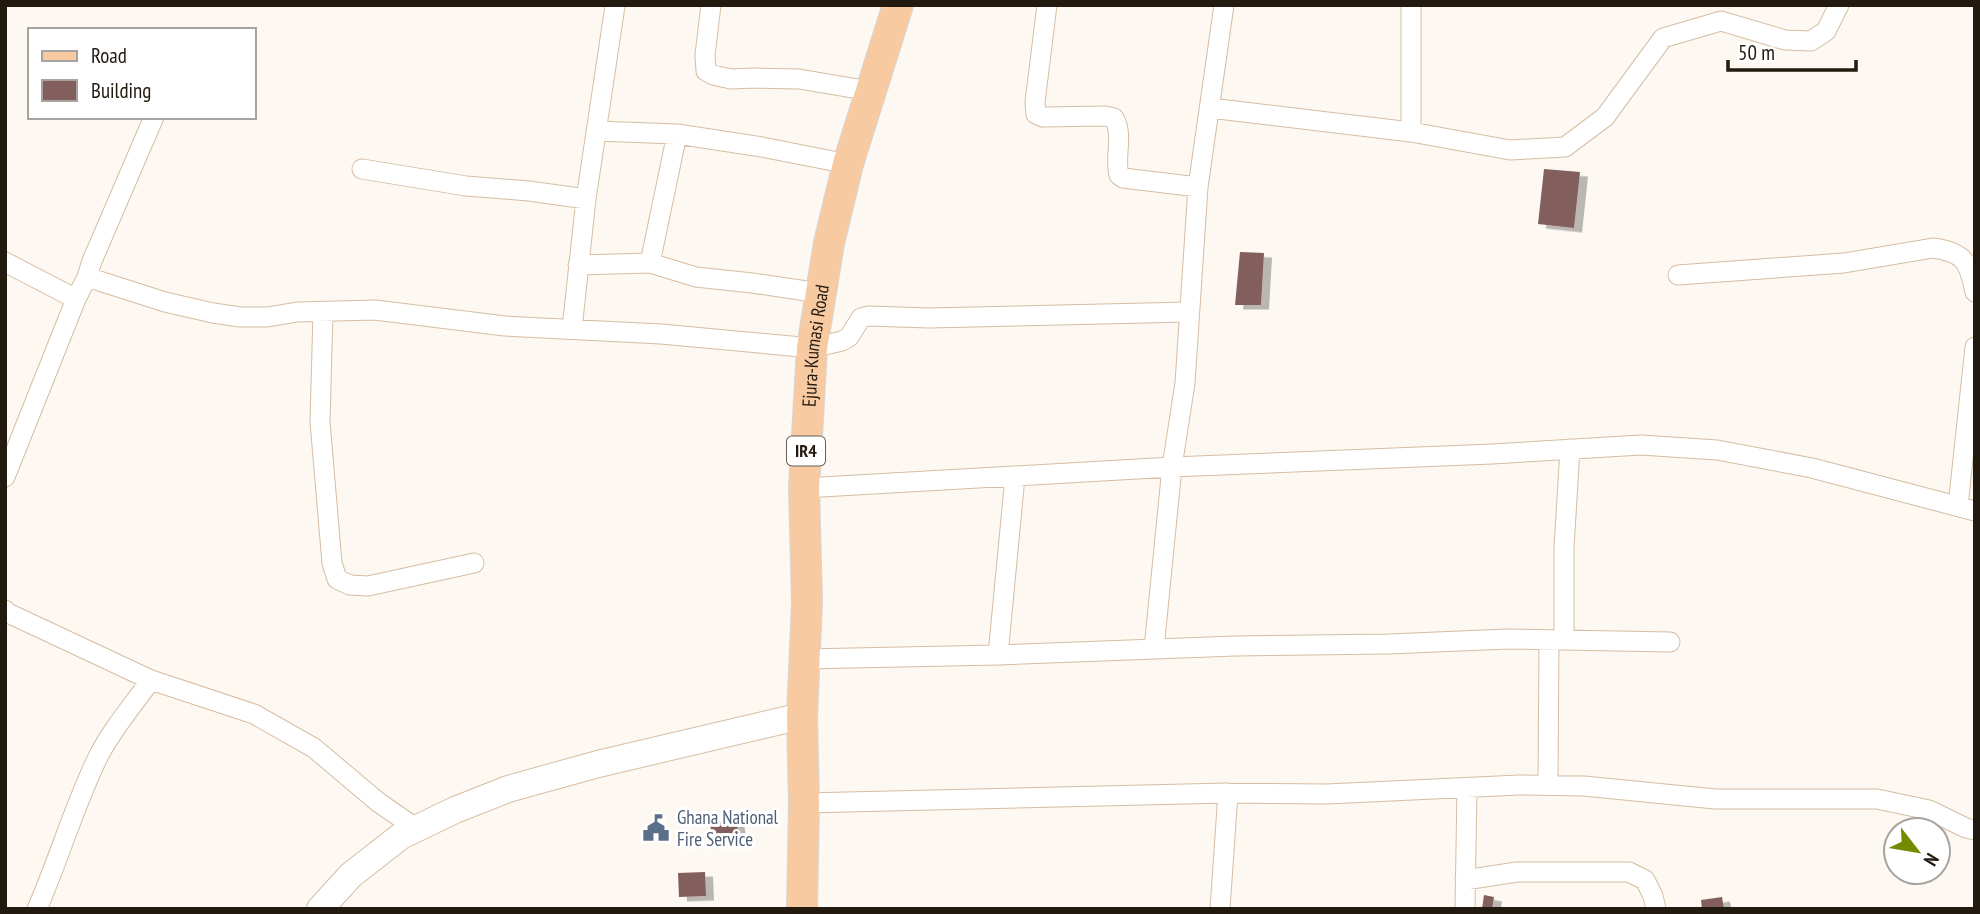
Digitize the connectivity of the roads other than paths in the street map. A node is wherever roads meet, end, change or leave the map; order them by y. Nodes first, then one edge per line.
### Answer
1 (711, 5) edge
2 (898, 5) edge
3 (1047, 5) edge
4 (1224, 5) edge
5 (1411, 5) edge
6 (1839, 5) edge
7 (615, 6) edge
8 (870, 91) junction
9 (1210, 108) junction
10 (154, 119) edge
11 (596, 131) junction
12 (1411, 132) junction
13 (677, 134) junction
14 (848, 164) junction
15 (362, 169) dead end
16 (1198, 187) junction
17 (586, 199) junction
18 (5, 262) edge
19 (650, 263) junction
20 (578, 265) junction
21 (1678, 275) dead end
22 (87, 276) junction
23 (1975, 292) edge
24 (820, 293) junction
25 (76, 299) junction
26 (323, 312) junction
27 (1189, 312) junction
28 (572, 330) junction
29 (1975, 347) edge
30 (812, 348) junction
31 (1570, 449) junction
32 (9, 456) edge
33 (1172, 467) junction
34 (5, 477) edge
35 (1015, 477) junction
36 (804, 488) junction
37 (1966, 509) edge
38 (474, 563) dead end
39 (6, 612) edge
40 (1557, 640) junction
41 (1670, 642) dead end
42 (1154, 649) junction
43 (998, 655) junction
44 (804, 659) junction
45 (151, 680) junction
46 (802, 716) junction
47 (1548, 785) junction
48 (1467, 788) junction
49 (1228, 793) junction
50 (804, 803) junction
51 (417, 829) junction
52 (1975, 830) edge
53 (1465, 880) junction
54 (37, 909) edge
55 (320, 909) edge
56 (802, 909) edge
57 (1220, 909) edge
58 (1465, 909) edge
59 (1656, 909) edge

1 - 8 street
2 - 8 main road, Ejura-Kumasi Road / IR4
3 - 16 street
4 - 9 street
5 - 12 street
6 - 12 street
7 - 11 street
8 - 14 main road, Ejura-Kumasi Road / IR4
9 - 12 street
9 - 16 street
10 - 22 street
11 - 13 street
11 - 17 street
13 - 14 street
13 - 19 street
14 - 24 main road, Ejura-Kumasi Road / IR4
15 - 17 street
16 - 27 street
17 - 20 street
18 - 25 street
19 - 20 street
19 - 24 street
20 - 28 street
21 - 23 street
22 - 25 street
22 - 26 street
24 - 30 main road, Ejura-Kumasi Road / IR4
25 - 32 street
26 - 28 street
26 - 38 street
27 - 30 street
27 - 33 street
28 - 30 street
29 - 37 street
30 - 36 main road, Ejura-Kumasi Road / IR4
31 - 33 street
31 - 37 street
31 - 40 street
32 - 34 street
33 - 35 street
33 - 42 street
35 - 36 street
35 - 43 street
36 - 44 main road, Ejura-Kumasi Road / IR4
39 - 45 street
40 - 41 street
40 - 42 street
40 - 47 street
42 - 43 street
43 - 44 street
44 - 46 main road, Ejura-Kumasi Road / IR4
45 - 51 street
45 - 54 street
46 - 50 main road, Ejura-Kumasi Road / IR4
46 - 51 street
47 - 48 street
47 - 52 street
48 - 49 street
48 - 53 street
49 - 50 street
49 - 57 street
50 - 56 main road, Ejura-Kumasi Road / IR4
51 - 55 street
53 - 58 street
53 - 59 street

